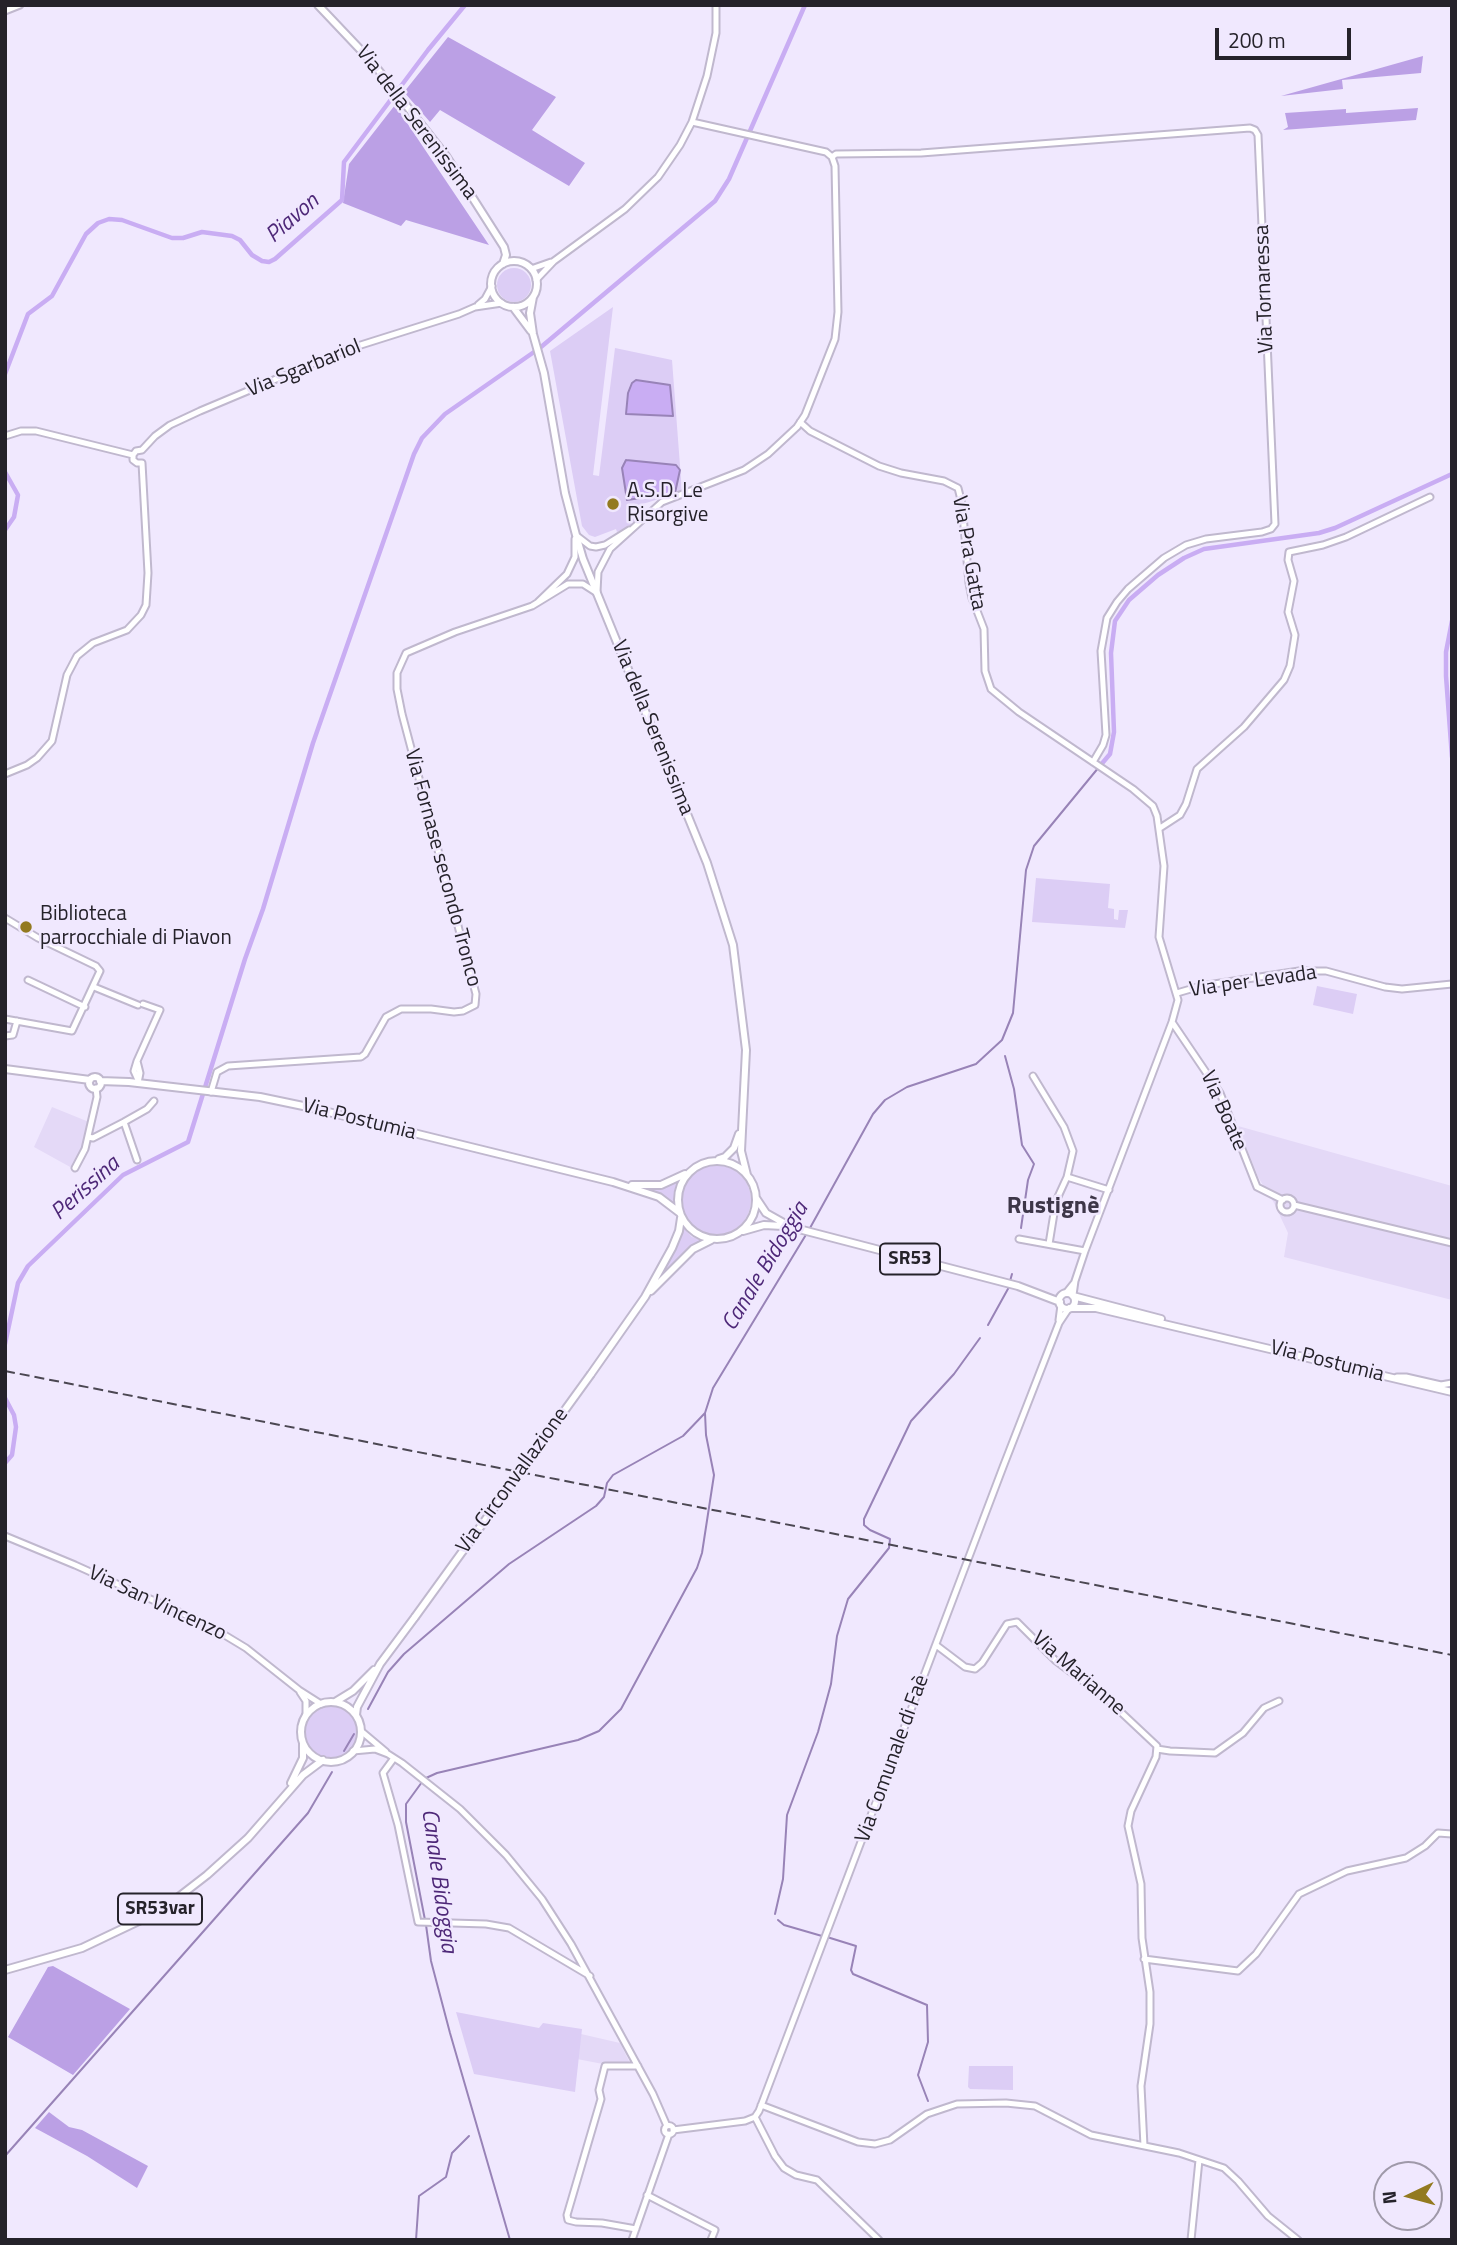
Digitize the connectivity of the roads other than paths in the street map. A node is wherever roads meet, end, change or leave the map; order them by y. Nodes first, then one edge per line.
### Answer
1 (20, 5) edge
2 (318, 5) edge
3 (716, 5) edge
4 (5, 11) edge
5 (692, 122) junction
6 (832, 157) junction
7 (504, 247) junction
8 (554, 261) junction
9 (521, 262) junction
10 (503, 264) junction
11 (531, 269) junction
12 (536, 280) junction
13 (492, 286) junction
14 (533, 297) junction
15 (502, 303) junction
16 (475, 307) junction
17 (513, 307) junction
18 (533, 334) junction
19 (800, 422) junction
20 (5, 436) edge
21 (142, 450) junction
22 (133, 455) junction
23 (142, 463) junction
24 (1430, 497) dead end
25 (632, 529) junction
26 (576, 536) junction
27 (597, 593) junction
28 (538, 602) junction
29 (1094, 763) junction
30 (5, 774) edge
31 (1160, 828) junction
32 (5, 918) edge
33 (28, 980) dead end
34 (1452, 984) edge
35 (94, 987) junction
36 (1177, 993) junction
37 (85, 1007) junction
38 (5, 1019) edge
39 (17, 1021) junction
40 (1172, 1022) junction
41 (5, 1036) edge
42 (5, 1069) edge
43 (1033, 1076) dead end
44 (90, 1080) junction
45 (100, 1081) junction
46 (138, 1081) junction
47 (96, 1088) junction
48 (211, 1092) junction
49 (154, 1101) dead end
50 (124, 1122) junction
51 (742, 1126) junction
52 (88, 1137) junction
53 (137, 1160) dead end
54 (712, 1161) junction
55 (75, 1168) dead end
56 (692, 1170) junction
57 (747, 1175) junction
58 (1066, 1177) junction
59 (612, 1182) junction
60 (1109, 1190) junction
61 (756, 1198) junction
62 (1282, 1201) junction
63 (1294, 1205) junction
64 (680, 1215) junction
65 (791, 1227) junction
66 (741, 1231) junction
67 (1019, 1239) dead end
68 (713, 1240) junction
69 (1452, 1243) edge
70 (1049, 1244) junction
71 (1085, 1251) junction
72 (645, 1297) junction
73 (1066, 1298) junction
74 (1070, 1308) junction
75 (1059, 1323) junction
76 (1203, 1332) junction
77 (1392, 1377) junction
78 (1452, 1383) edge
79 (1452, 1392) edge
80 (5, 1536) edge
81 (936, 1645) junction
82 (380, 1664) junction
83 (299, 1690) junction
84 (1279, 1700) dead end
85 (335, 1702) junction
86 (321, 1704) junction
87 (306, 1715) junction
88 (356, 1715) junction
89 (361, 1731) junction
90 (303, 1743) junction
91 (1157, 1749) junction
92 (353, 1751) junction
93 (391, 1756) junction
94 (323, 1760) junction
95 (284, 1797) junction
96 (1452, 1834) edge
97 (1144, 1959) junction
98 (5, 1970) edge
99 (590, 1976) junction
100 (638, 2066) junction
101 (761, 2105) junction
102 (755, 2116) junction
103 (671, 2132) junction
104 (1144, 2146) junction
105 (1199, 2160) junction
106 (647, 2195) junction
107 (636, 2229) junction
108 (632, 2240) edge
109 (711, 2240) edge
110 (879, 2240) edge
111 (1191, 2240) edge
112 (1298, 2240) edge

1 - 4 street
2 - 7 main road, Via della Serenissima
3 - 5 street
5 - 6 street
5 - 8 street
6 - 19 street
6 - 29 street, Via Tornaressa
7 - 9 main road, Via della Serenissima
7 - 10 main road
8 - 11 street
8 - 12 street
9 - 10 main road
9 - 11 main road
10 - 13 main road
11 - 12 main road
12 - 14 main road
13 - 15 main road
13 - 16 street
14 - 17 main road
14 - 18 main road, Via della Serenissima
15 - 16 street, Via Sgarbariol
15 - 17 main road
16 - 21 street, Via Sgarbariol
17 - 18 main road, Via della Serenissima
18 - 26 main road, Via della Serenissima
19 - 25 street
19 - 29 street, Via Pra Gatta
20 - 22 street
21 - 22 street, Via Sgarbariol
21 - 23 street
22 - 23 street
23 - 30 street
24 - 31 street
25 - 26 street
25 - 27 street
26 - 27 main road, Via della Serenissima
26 - 28 street, Via Fornase secondo Tronco
27 - 28 street, Via Fornase secondo Tronco
27 - 51 main road, Via della Serenissima
28 - 48 street, Via Fornase secondo Tronco
29 - 31 street, Via Pra Gatta
31 - 36 street, Via Pra Gatta
32 - 35 street
33 - 37 street
34 - 36 street, Via per Levada
35 - 37 street
35 - 46 street
36 - 40 street, Via Pra Gatta
37 - 39 street
38 - 39 street
39 - 41 street
40 - 60 street, Via Pra Gatta
40 - 62 street, Via Boate
42 - 44 main road
43 - 58 street
44 - 45 main road, Via Postumia
44 - 47 main road
45 - 46 main road, Via Postumia
45 - 47 main road
46 - 48 main road, Via Postumia
47 - 52 street
48 - 59 main road, Via Postumia
49 - 50 street
50 - 52 street
50 - 53 street
51 - 54 main road
51 - 57 main road, Via della Serenissima
52 - 55 street
54 - 56 main road
54 - 57 main road
56 - 59 main road, Via Postumia
56 - 64 main road
57 - 61 main road, SR53
58 - 60 street
58 - 70 street
59 - 64 main road, Via Postumia
60 - 71 street, Via Comunale di Faè
61 - 65 main road, Via Postumia / SR53
61 - 66 main road
62 - 63 street
62 - 63 street
63 - 69 street
64 - 68 main road
64 - 72 main road, Via Circonvallazione
65 - 66 main road, Via Postumia / SR53
65 - 73 main road, Via Postumia / SR53
66 - 68 main road, SR53
67 - 70 street
68 - 72 main road, Via Circonvallazione
70 - 71 street
71 - 73 street, Via Comunale di Faè
72 - 82 main road, Via Circonvallazione, bridge
73 - 74 main road, Via Postumia
73 - 74 main road
73 - 75 street, Via Comunale di Faè
73 - 76 main road, Via Postumia / SR53
74 - 75 street, Via Comunale di Faè
74 - 76 main road, Via Postumia / SR53
75 - 81 street, Via Comunale di Faè
76 - 77 main road, Via Postumia / SR53
77 - 78 street
77 - 79 main road, Via Postumia / SR53
80 - 83 street, Via San Vincenzo
81 - 91 street, Via Marianne
81 - 101 street, Via Comunale di Faè
82 - 85 main road, Via Circonvallazione
82 - 88 main road, Via Circonvallazione
83 - 86 street, Via San Vincenzo
83 - 87 street
84 - 91 street
85 - 86 main road
85 - 88 main road
86 - 87 main road
87 - 90 main road, SR53var
88 - 89 main road
89 - 92 main road
89 - 93 street
90 - 94 main road
90 - 95 main road, SR53var
91 - 97 street
92 - 93 street
92 - 94 main road, SR53var
93 - 99 street
93 - 99 street
94 - 95 main road, SR53var
95 - 98 main road, SR53var
96 - 97 street
97 - 104 street
99 - 100 street
100 - 103 street
100 - 107 street
101 - 102 street, Via Comunale di Faè
101 - 104 street
102 - 103 street
102 - 110 street
103 - 106 street
104 - 105 street
105 - 111 street
105 - 112 street
106 - 107 street
106 - 109 street
107 - 108 street

